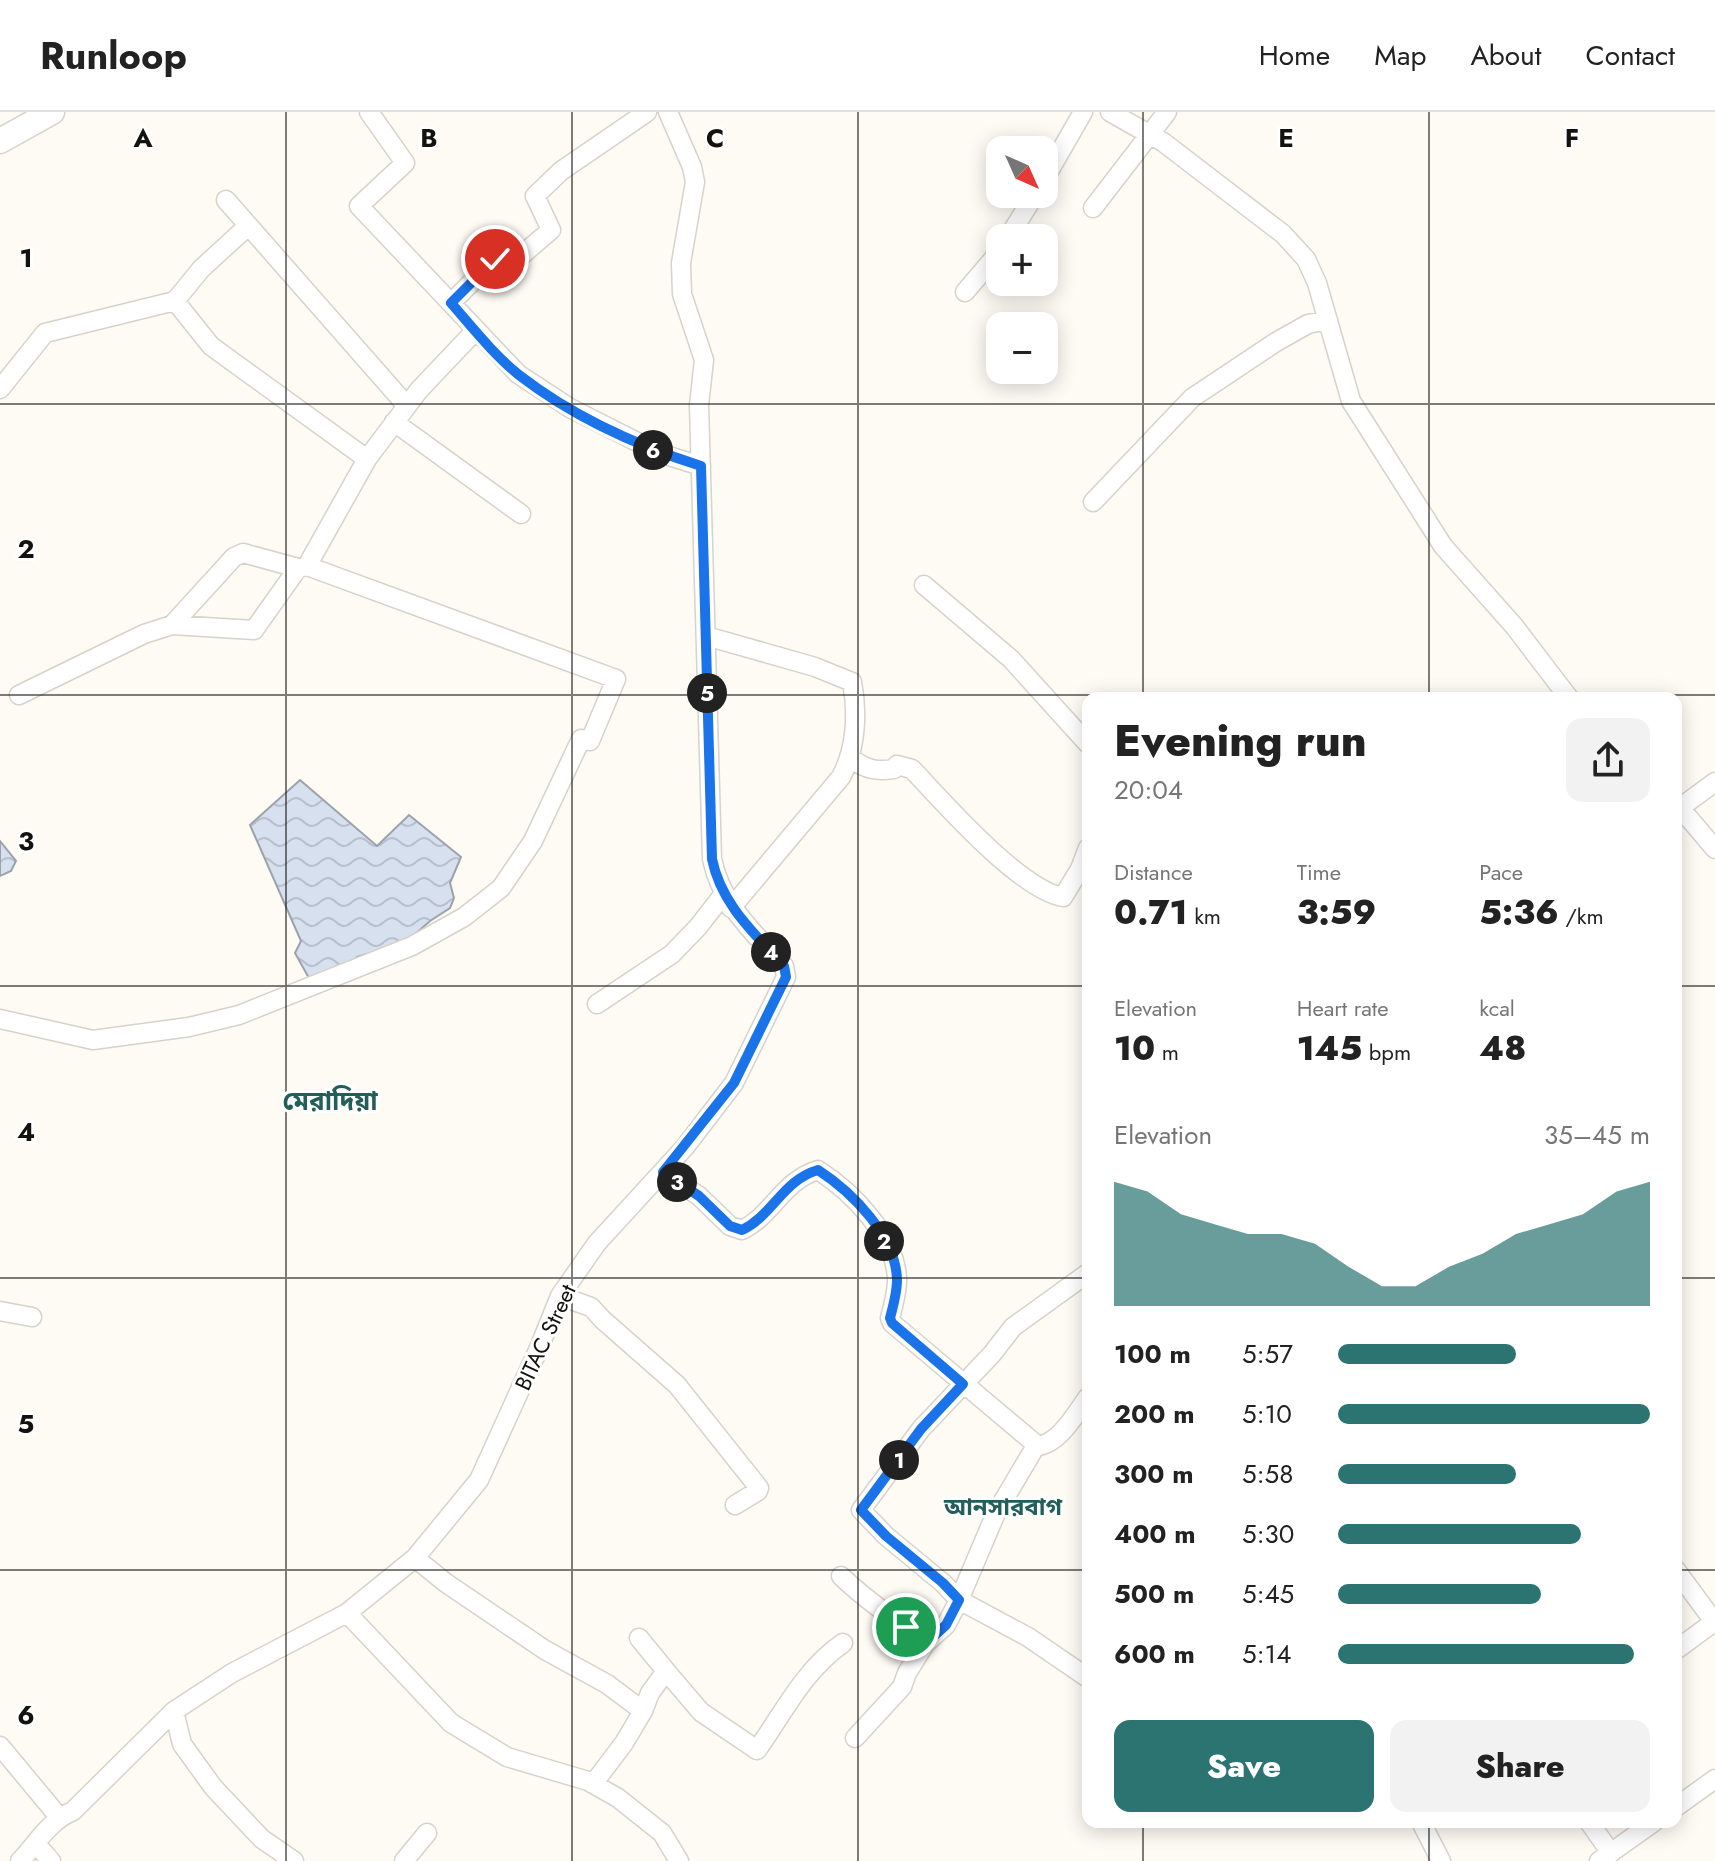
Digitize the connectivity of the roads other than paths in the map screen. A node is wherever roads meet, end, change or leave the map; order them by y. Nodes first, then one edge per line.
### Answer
1 (52, 112) edge
2 (369, 112) edge
3 (647, 112) edge
4 (668, 112) edge
5 (1083, 112) edge
6 (1110, 112) edge
7 (1167, 112) edge
8 (1150, 135) junction
9 (0, 141) edge
10 (1058, 156) edge
11 (226, 200) dead end
12 (1093, 208) dead end
13 (248, 226) junction
14 (986, 267) edge
15 (965, 292) dead end
16 (175, 301) junction
17 (451, 303) junction
18 (1328, 320) junction
19 (475, 331) junction
20 (0, 389) edge
21 (407, 406) junction
22 (394, 422) junction
23 (367, 459) junction
24 (701, 466) junction
25 (1093, 502) dead end
26 (521, 514) dead end
27 (302, 567) junction
28 (924, 585) dead end
29 (172, 625) junction
30 (706, 636) junction
31 (1564, 692) edge
32 (19, 695) dead end
33 (1082, 737) edge
34 (851, 759) junction
35 (1715, 782) edge
36 (1682, 803) edge
37 (1682, 810) edge
38 (1715, 849) edge
39 (1082, 864) edge
40 (727, 901) junction
41 (597, 1004) dead end
42 (0, 1019) edge
43 (663, 1172) junction
44 (1082, 1277) edge
45 (560, 1296) junction
46 (0, 1311) edge
47 (32, 1317) dead end
48 (963, 1384) junction
49 (1082, 1405) edge
50 (1038, 1446) junction
51 (735, 1505) dead end
52 (415, 1558) junction
53 (841, 1576) dead end
54 (1682, 1578) edge
55 (959, 1600) junction
56 (347, 1613) junction
57 (1715, 1623) edge
58 (639, 1638) dead end
59 (843, 1643) dead end
60 (925, 1644) junction
61 (1682, 1646) edge
62 (666, 1671) junction
63 (1082, 1674) edge
64 (174, 1711) junction
65 (643, 1711) junction
66 (855, 1738) dead end
67 (0, 1746) edge
68 (1715, 1779) edge
69 (593, 1784) junction
70 (1682, 1803) edge
71 (59, 1817) junction
72 (1424, 1828) edge
73 (1592, 1828) edge
74 (1646, 1828) edge
75 (427, 1833) dead end
76 (36, 1844) junction
77 (1605, 1857) edge
78 (20, 1861) edge
79 (51, 1861) edge
80 (294, 1861) edge
81 (404, 1861) edge
82 (679, 1861) edge
83 (1441, 1861) edge

1 - 9 street
2 - 17 street
3 - 17 street
4 - 24 street, BITAC Street
5 - 10 street
6 - 8 street
7 - 8 street
8 - 12 street
8 - 18 street
11 - 13 street
13 - 16 street
13 - 21 street
14 - 15 street
16 - 20 street
16 - 23 street
17 - 19 street
18 - 25 street
18 - 31 street
19 - 21 street
19 - 24 street
21 - 22 street
22 - 23 street
22 - 26 street
23 - 27 street
24 - 30 street, BITAC Street
27 - 29 street
27 - 29 street
27 - 42 street
28 - 33 street
29 - 32 street
30 - 34 street
30 - 40 street, BITAC Street
34 - 39 street
34 - 40 street
35 - 36 street
37 - 38 street
40 - 41 street
40 - 43 street, BITAC Street
43 - 45 street, BITAC Street
43 - 48 street
44 - 48 street
45 - 51 street
45 - 52 street, BITAC Street
46 - 47 street
48 - 50 street
48 - 55 street
49 - 50 street
50 - 55 street
52 - 56 street, BITAC Street
52 - 65 street
53 - 60 street
54 - 57 street
55 - 60 street
55 - 63 street
56 - 64 street, BITAC Street
56 - 69 street
57 - 61 street
58 - 62 street
59 - 62 street
60 - 66 street
62 - 65 street
64 - 71 street, BITAC Street
64 - 80 street
65 - 69 street
67 - 71 street
68 - 70 street
69 - 82 street
71 - 76 street, BITAC Street
72 - 83 street
73 - 77 street
74 - 77 street
75 - 81 street
76 - 78 street, BITAC Street
76 - 79 street

